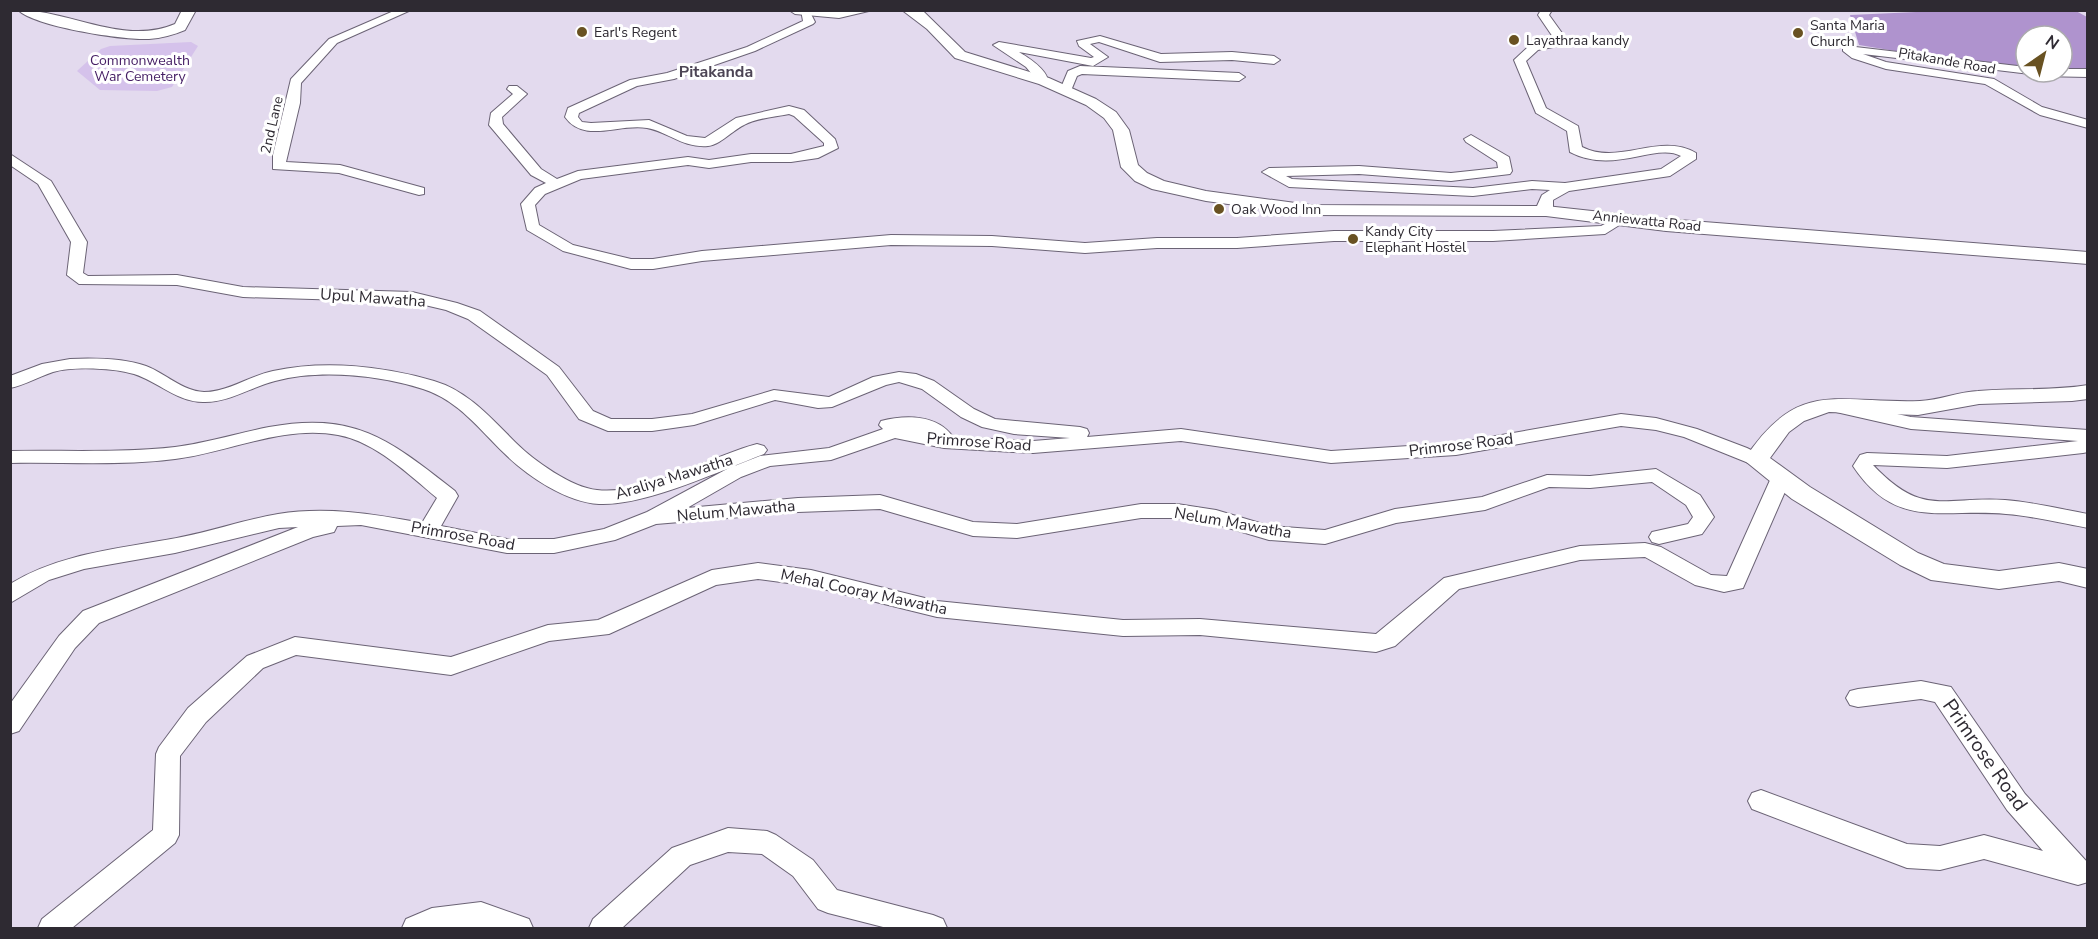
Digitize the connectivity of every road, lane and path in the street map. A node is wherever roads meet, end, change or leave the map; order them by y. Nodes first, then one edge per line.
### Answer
1 (24, 10) edge
2 (189, 10) edge
3 (406, 10) edge
4 (867, 10) edge
5 (908, 10) edge
6 (1547, 10) edge
7 (800, 11) edge
8 (1274, 60) dead end
9 (2014, 69) edge
10 (1239, 77) dead end
11 (1044, 81) junction
12 (513, 89) dead end
13 (1066, 90) junction
14 (2088, 124) edge
15 (1471, 139) dead end
16 (10, 158) edge
17 (555, 183) junction
18 (1565, 187) junction
19 (419, 191) dead end
20 (1546, 211) junction
21 (1622, 219) junction
22 (2088, 258) edge
23 (10, 383) edge
24 (2088, 392) edge
25 (1828, 404) junction
26 (2088, 437) edge
27 (1109, 439) junction
28 (944, 442) junction
29 (10, 457) edge
30 (1756, 460) junction
31 (1780, 478) junction
32 (654, 517) junction
33 (361, 518) junction
34 (2088, 520) edge
35 (427, 531) junction
36 (1659, 537) dead end
37 (2088, 579) edge
38 (10, 595) edge
39 (1858, 698) dead end
40 (10, 724) edge
41 (1761, 801) dead end
42 (2083, 875) edge
43 (52, 928) edge
44 (416, 928) edge
45 (519, 928) edge
46 (603, 928) edge
47 (933, 928) edge

1 - 2 street
3 - 19 street, 2nd Lane
4 - 7 street
5 - 11 street, Anniewatta Road
6 - 18 street
7 - 17 street
8 - 11 street
9 - 14 street, Pitakande Road
10 - 13 street
11 - 13 street, Anniewatta Road
12 - 17 street
13 - 20 street, Anniewatta Road
15 - 18 street
16 - 27 street, Upul Mawatha
17 - 21 street
18 - 20 street
20 - 21 street, Anniewatta Road
21 - 22 street, Anniewatta Road
23 - 28 street, Araliya Mawatha
24 - 25 street
25 - 26 street
25 - 30 street
26 - 34 street
27 - 28 street, Primrose Road
27 - 30 street, Primrose Road
28 - 32 street, Primrose Road
29 - 35 street
30 - 31 street
31 - 37 street
31 - 43 street, Mehal Cooray Mawatha
32 - 35 street, Primrose Road
32 - 36 street, Nelum Mawatha
33 - 35 street, Primrose Road
33 - 38 street, Primrose Road
33 - 40 street
39 - 42 street, Primrose Road
41 - 42 street
44 - 45 street
46 - 47 street

